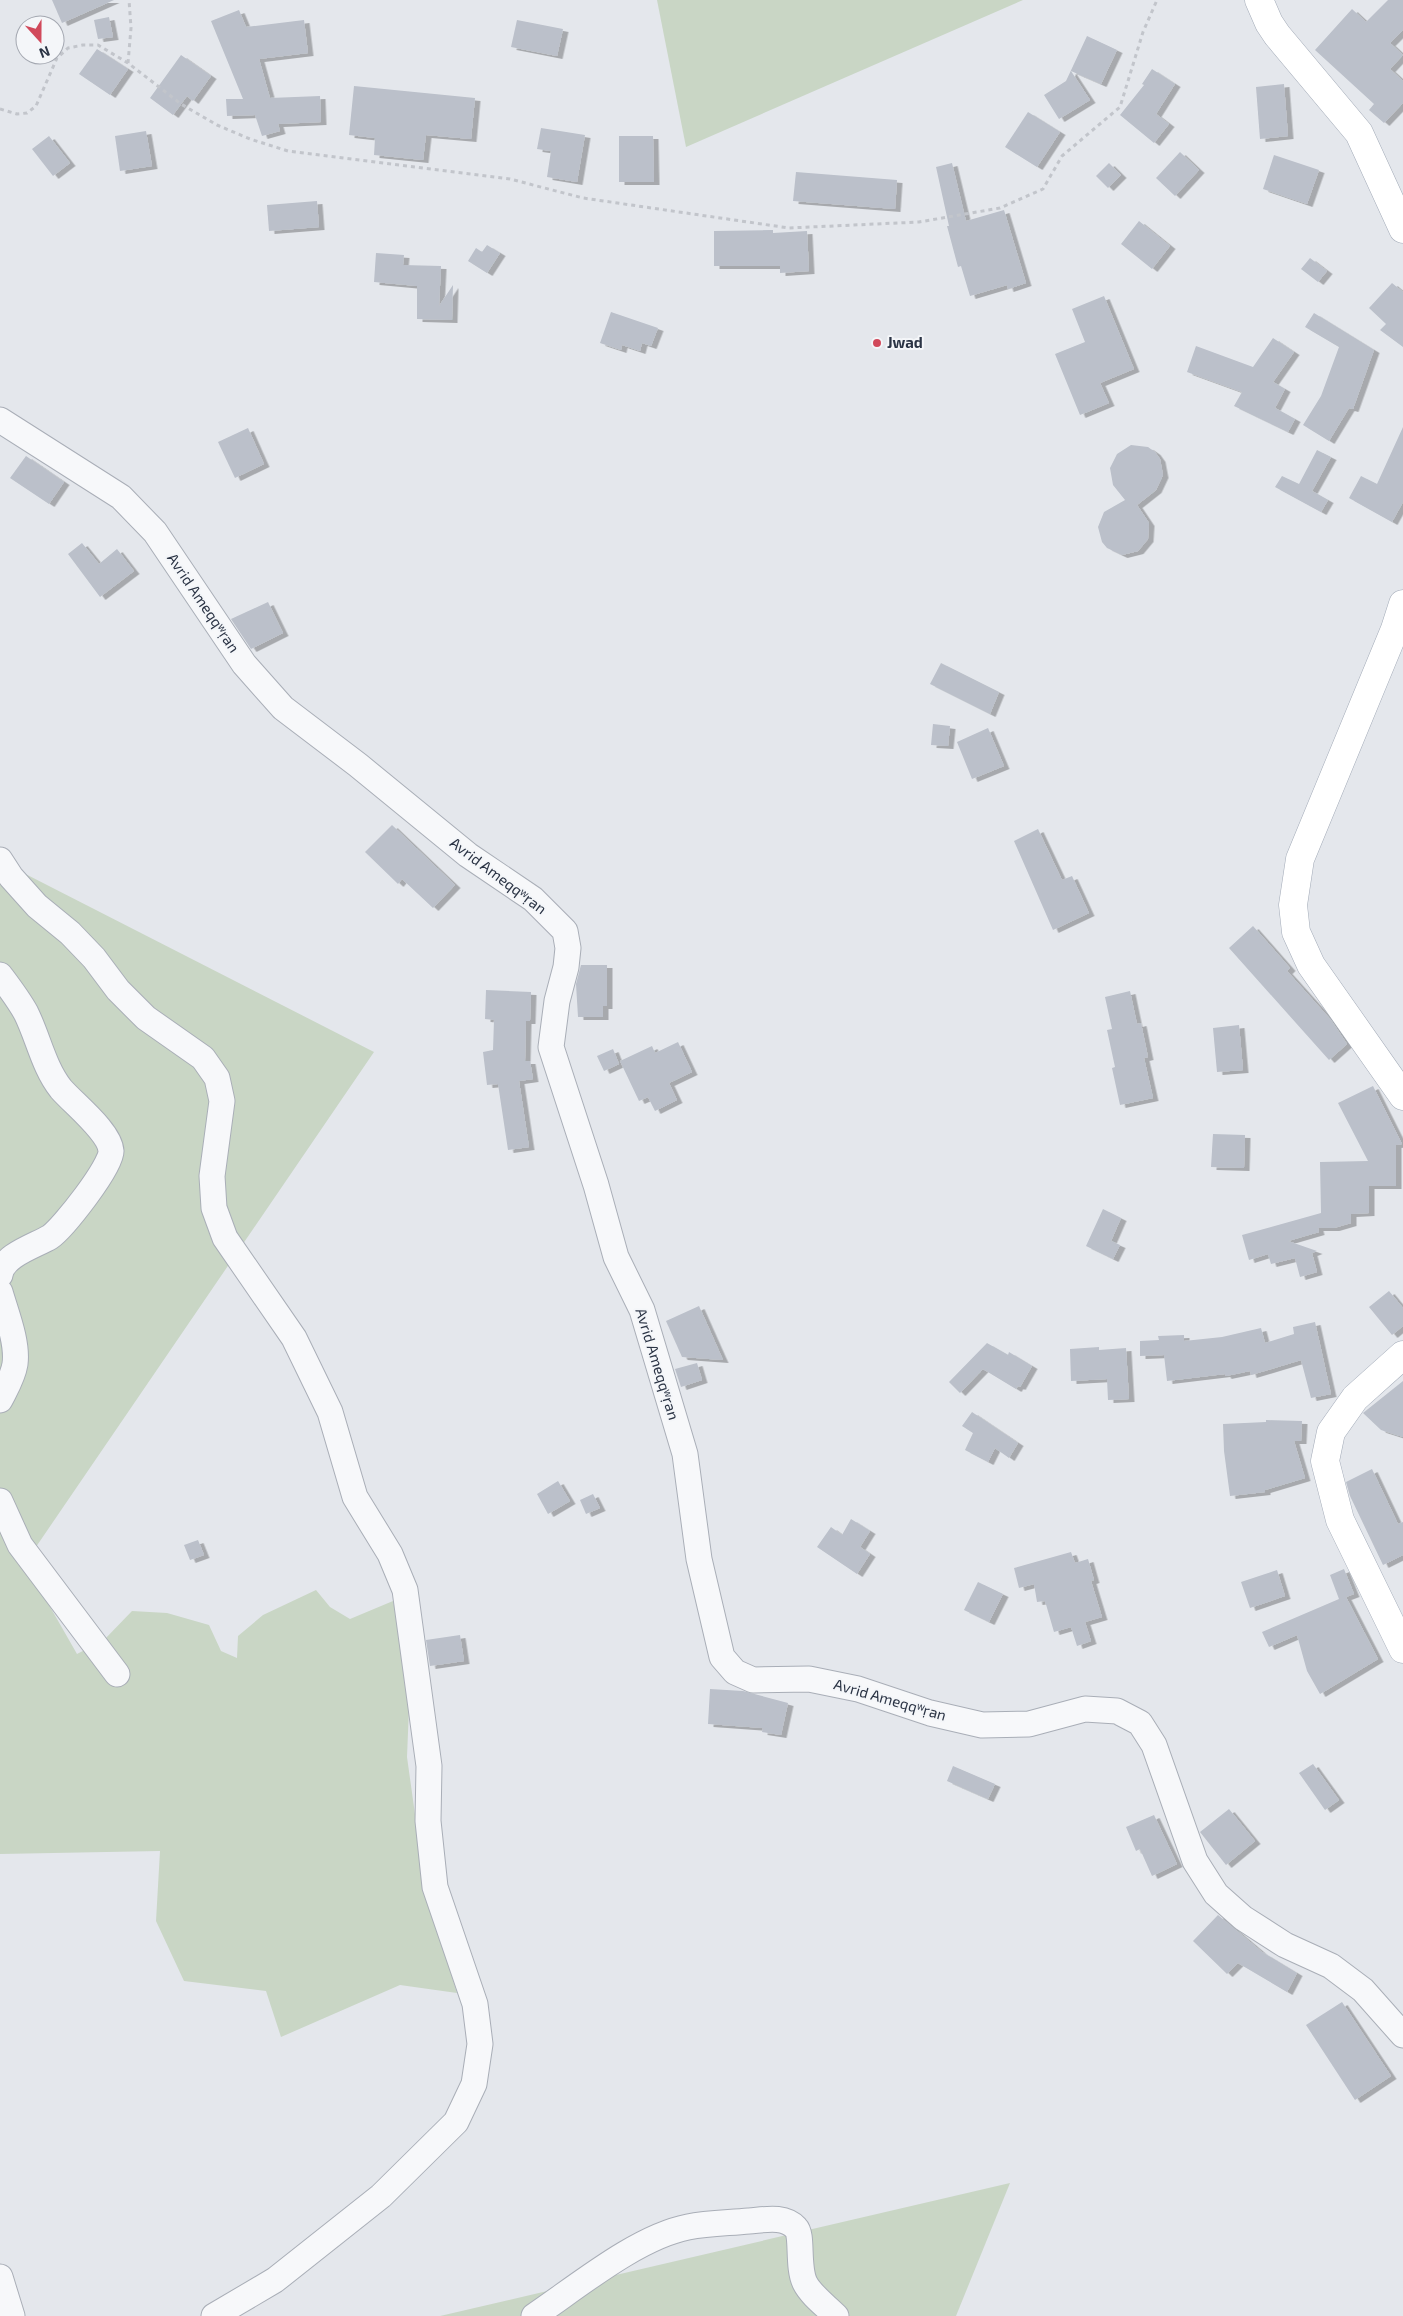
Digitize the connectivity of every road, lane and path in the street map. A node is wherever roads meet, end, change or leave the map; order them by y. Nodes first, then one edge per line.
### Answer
1 (128, 0) edge
2 (1157, 0) edge
3 (1259, 0) edge
4 (128, 62) junction
5 (0, 109) edge
6 (1403, 229) edge
7 (0, 420) edge
8 (1403, 604) edge
9 (0, 860) edge
10 (0, 975) edge
11 (1403, 1096) edge
12 (0, 1275) edge
13 (0, 1292) edge
14 (1403, 1355) edge
15 (0, 1400) edge
16 (0, 1501) edge
17 (1401, 1638) edge
18 (117, 1674) dead end
19 (1403, 2035) edge
20 (0, 2277) edge
21 (12, 2316) edge
22 (214, 2316) edge
23 (534, 2316) edge
24 (836, 2316) edge

1 - 4 path
2 - 4 path
3 - 6 main road
4 - 5 path
7 - 19 street, Avrid Ameqqʷṛan
8 - 11 main road
9 - 22 street
10 - 12 street
13 - 15 street
14 - 17 main road
16 - 18 street
20 - 21 street
23 - 24 street

